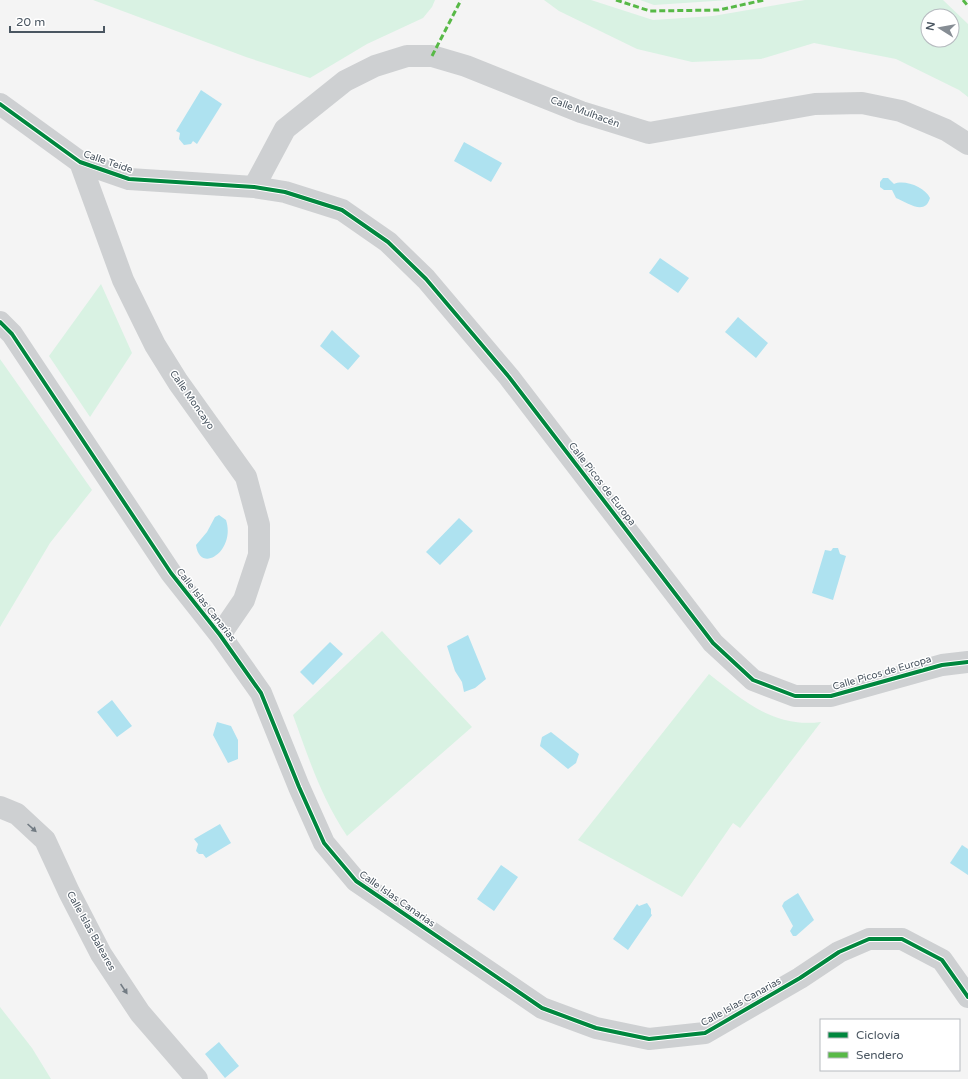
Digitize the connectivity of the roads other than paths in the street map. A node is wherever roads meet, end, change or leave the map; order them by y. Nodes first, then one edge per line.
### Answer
1 (0, 104) edge
2 (968, 144) edge
3 (80, 162) junction
4 (254, 187) junction
5 (0, 322) edge
6 (220, 635) junction
7 (968, 662) edge
8 (0, 807) edge
9 (968, 998) edge
10 (197, 1079) edge

1 - 3 street, Calle Teide
2 - 4 street, Calle Mulhacén
3 - 4 street, Calle Teide
3 - 6 street, Calle Moncayo
4 - 7 street, Calle Picos de Europa
5 - 6 street, Calle Islas Canarias
6 - 9 street, Calle Islas Canarias
8 -> 10 street, Calle Islas Baleares

